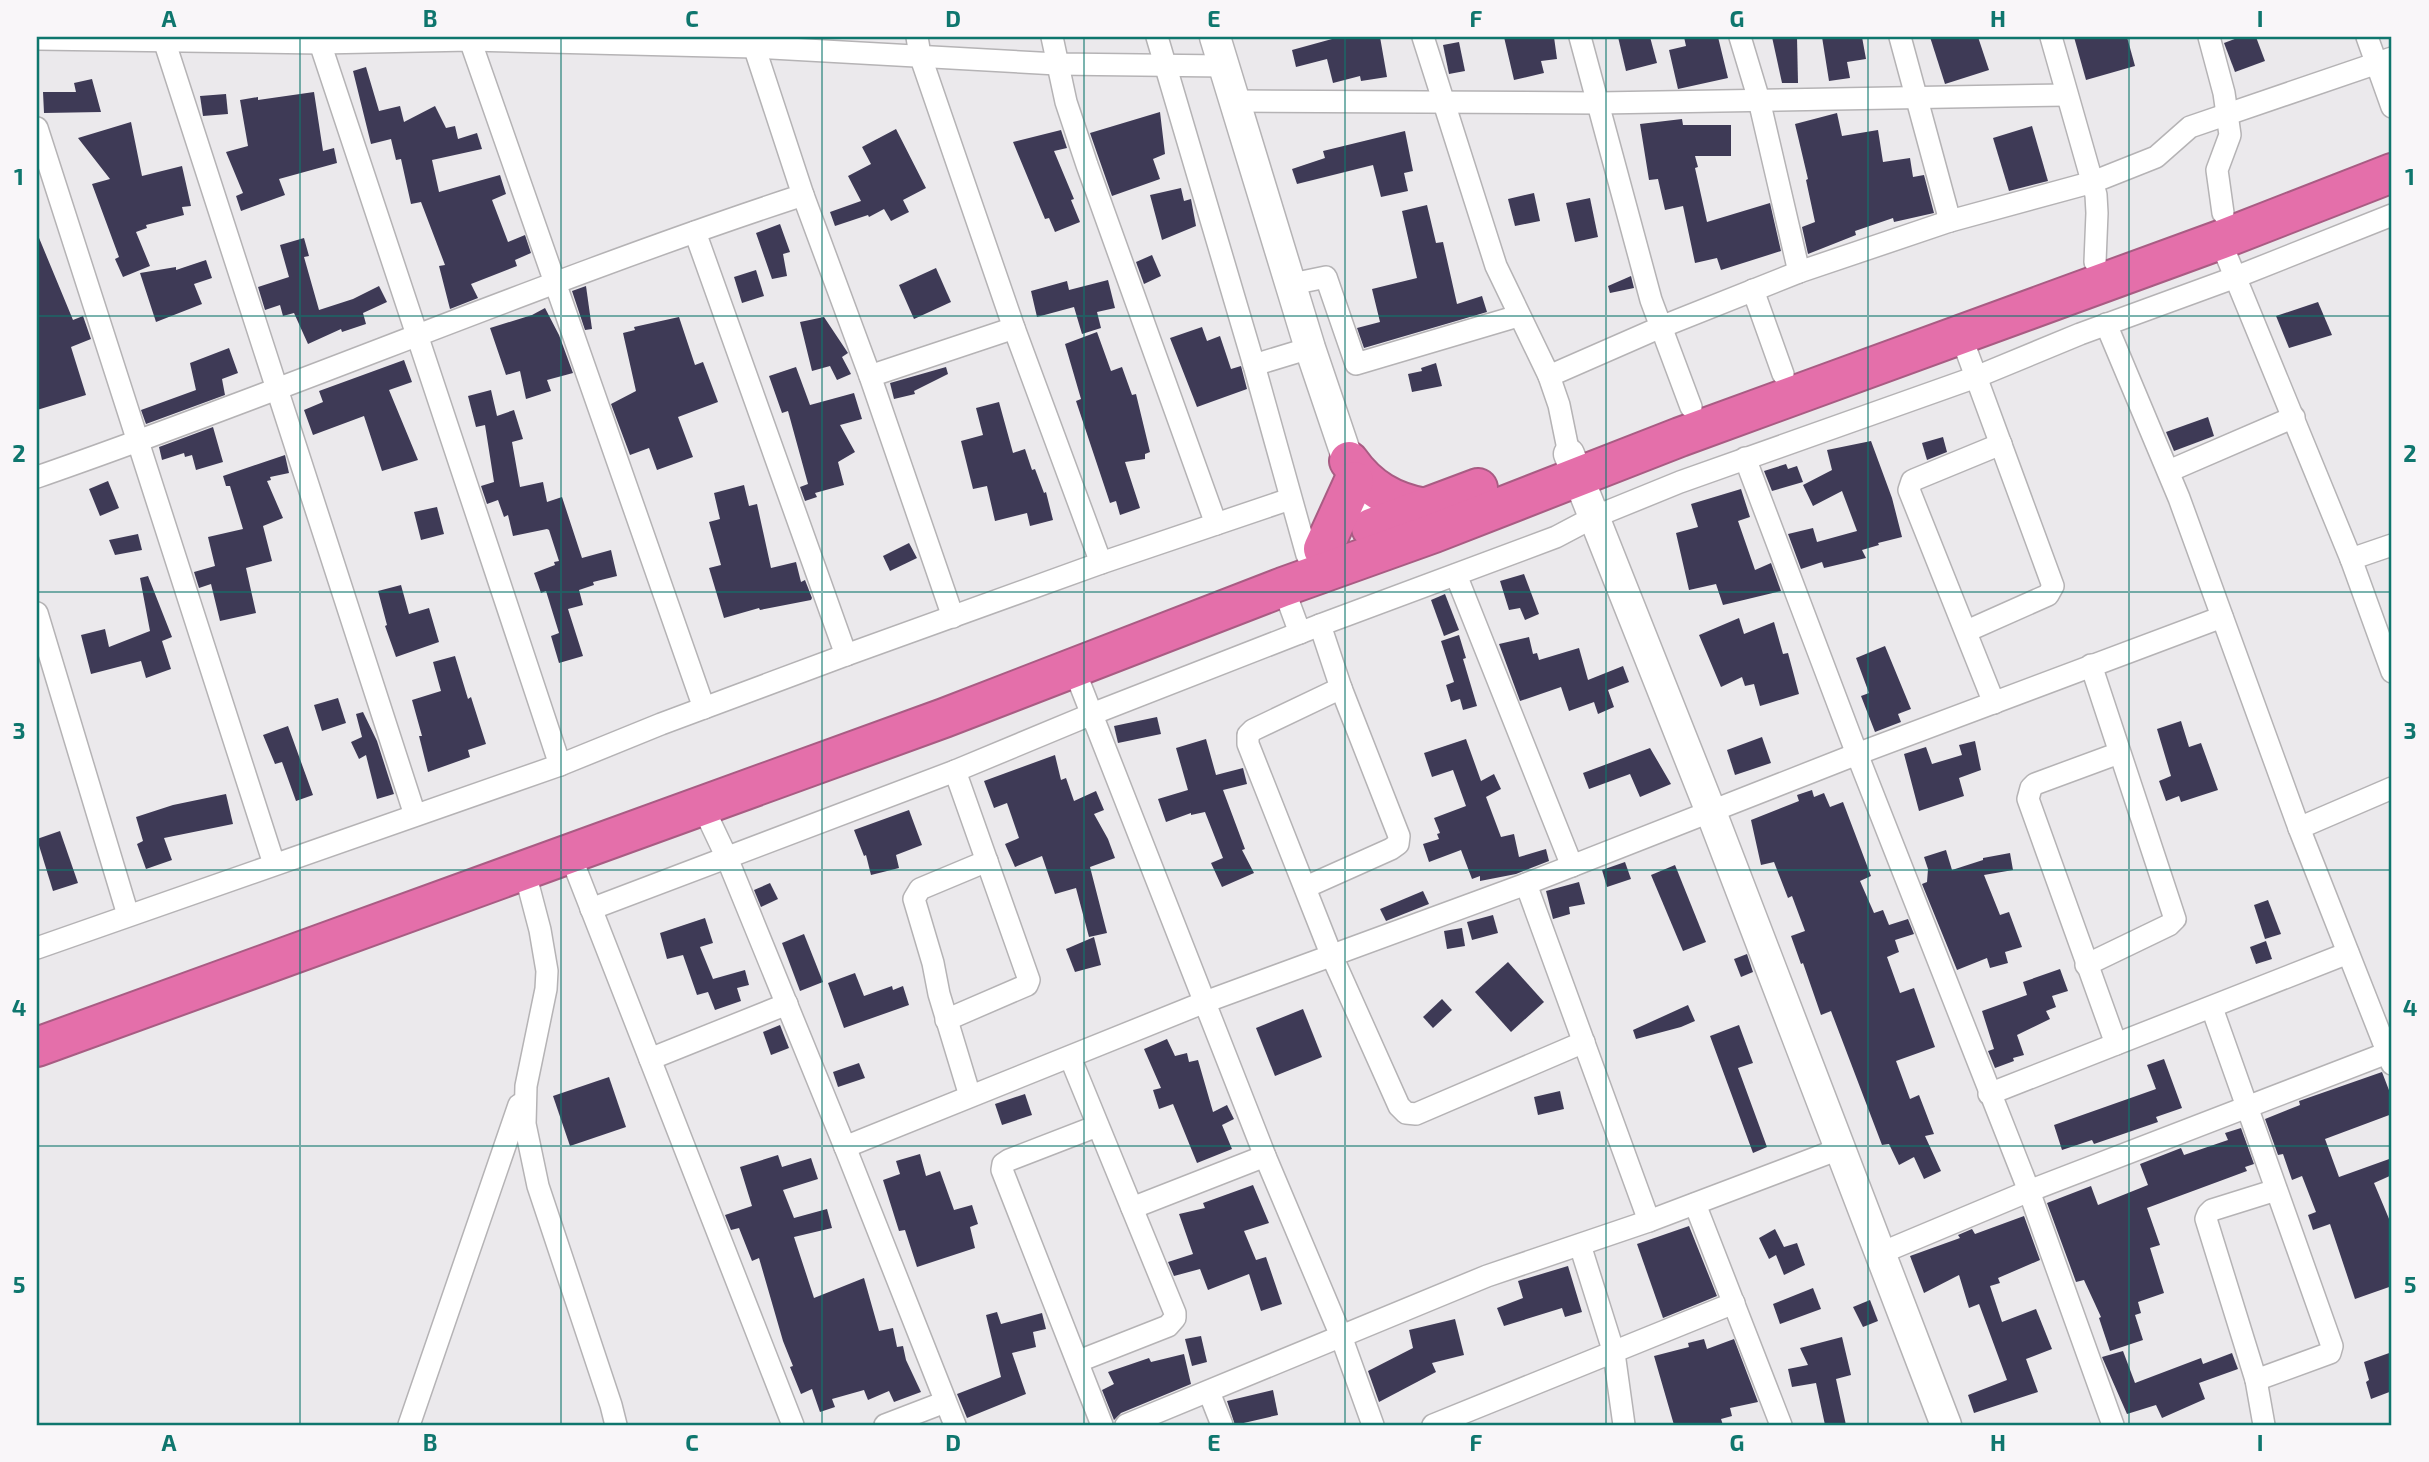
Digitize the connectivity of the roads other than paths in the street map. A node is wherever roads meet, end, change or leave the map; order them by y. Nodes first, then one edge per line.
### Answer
1 (1052, 37) edge
2 (1157, 37) edge
3 (1215, 37) edge
4 (1423, 37) edge
5 (1580, 37) edge
6 (1740, 37) edge
7 (1900, 37) edge
8 (2051, 37) edge
9 (2209, 37) edge
10 (2367, 37) edge
11 (164, 38) edge
12 (469, 39) edge
13 (37, 40) edge
14 (319, 40) edge
15 (623, 40) edge
16 (752, 42) edge
17 (918, 46) edge
18 (2384, 61) edge
19 (1058, 64) junction
20 (1166, 65) junction
21 (1224, 66) junction
22 (2067, 95) junction
23 (1919, 99) junction
24 (1759, 100) junction
25 (1235, 101) junction
26 (1443, 103) junction
27 (1599, 103) junction
28 (2392, 107) edge
29 (2228, 115) junction
30 (37, 128) edge
31 (2392, 149) edge
32 (2392, 173) edge
33 (2093, 182) junction
34 (803, 195) junction
35 (2392, 215) edge
36 (1950, 221) junction
37 (2221, 227) junction
38 (695, 232) junction
39 (2112, 268) junction
40 (1799, 272) junction
41 (2236, 277) junction
42 (555, 283) junction
43 (1292, 284) junction
44 (1753, 290) junction
45 (2143, 310) junction
46 (1518, 316) junction
47 (2106, 324) junction
48 (1661, 327) junction
49 (1014, 328) junction
50 (418, 334) junction
51 (1961, 336) junction
52 (1310, 348) junction
53 (1254, 365) junction
54 (1783, 374) junction
55 (870, 376) junction
56 (1549, 376) junction
57 (1976, 377) junction
58 (276, 389) junction
59 (1691, 407) junction
60 (1827, 407) junction
61 (2294, 417) junction
62 (138, 442) junction
63 (2001, 444) junction
64 (1745, 458) junction
65 (1573, 466) junction
66 (1352, 471) junction
67 (2169, 471) junction
68 (37, 477) edge
69 (1290, 499) junction
70 (1425, 508) junction
71 (1594, 517) junction
72 (1216, 524) junction
73 (1375, 540) junction
74 (2392, 545) edge
75 (1315, 552) junction
76 (2351, 559) junction
77 (1101, 563) junction
78 (1456, 575) junction
79 (1283, 587) junction
80 (37, 613) edge
81 (953, 617) junction
82 (2222, 617) junction
83 (1320, 625) junction
84 (1967, 631) junction
85 (1300, 633) junction
86 (846, 655) junction
87 (2091, 666) junction
88 (1074, 669) junction
89 (2392, 672) edge
90 (1341, 688) junction
91 (1994, 703) junction
92 (704, 708) junction
93 (1092, 714) junction
94 (2119, 753) junction
95 (1857, 754) junction
96 (560, 765) junction
97 (956, 771) junction
98 (2392, 788) edge
99 (702, 805) junction
100 (1711, 812) junction
101 (415, 815) junction
102 (2299, 828) junction
103 (569, 852) junction
104 (727, 858) junction
105 (987, 861) junction
106 (274, 864) junction
107 (1572, 866) junction
108 (524, 869) junction
109 (1526, 884) junction
110 (1306, 887) junction
111 (592, 909) junction
112 (128, 915) junction
113 (37, 948) edge
114 (2348, 953) junction
115 (1331, 954) junction
116 (2086, 965) junction
117 (1205, 1002) junction
118 (787, 1004) junction
119 (2212, 1007) junction
120 (37, 1020) edge
121 (946, 1020) junction
122 (1584, 1042) junction
123 (2116, 1044) junction
124 (37, 1046) edge
125 (1070, 1057) junction
126 (2390, 1058) edge
127 (650, 1059) junction
128 (526, 1086) junction
129 (1989, 1094) junction
130 (970, 1096) junction
131 (2248, 1108) junction
132 (1097, 1126) junction
133 (845, 1147) junction
134 (1839, 1149) junction
135 (1265, 1156) junction
136 (2276, 1190) junction
137 (2029, 1191) junction
138 (1695, 1204) junction
139 (1132, 1208) junction
140 (1649, 1221) junction
141 (1580, 1245) junction
142 (1881, 1253) junction
143 (1734, 1303) junction
144 (1341, 1336) junction
145 (1614, 1353) junction
146 (1079, 1361) junction
147 (2256, 1380) junction
148 (1209, 1392) junction
149 (946, 1402) junction
150 (1622, 1424) edge
151 (409, 1425) edge
152 (615, 1425) edge
153 (793, 1425) edge
154 (885, 1425) edge
155 (955, 1425) edge
156 (1102, 1425) edge
157 (1126, 1425) edge
158 (1222, 1425) edge
159 (1373, 1425) edge
160 (1433, 1425) edge
161 (1781, 1425) edge
162 (1946, 1425) edge
163 (2113, 1425) edge
164 (2264, 1425) edge

1 - 19 street
2 - 20 street
3 - 21 street
4 - 26 street
5 - 27 street
6 - 24 street
7 - 23 street
8 - 22 street
9 - 29 street
10 - 18 street
11 - 13 street
11 - 14 street
11 - 58 street
12 - 14 street
12 - 15 street
12 - 42 street
14 - 50 street
15 - 16 street
16 - 17 street
16 - 34 street
17 - 19 street
17 - 49 street
18 - 28 street
18 - 29 street
19 - 20 street
19 - 72 street
20 - 21 street
20 - 53 street
21 - 25 street
22 - 23 street
22 - 33 street
23 - 24 street
23 - 36 street
24 - 27 street
24 - 40 street
25 - 26 street
25 - 43 street
26 - 27 street
26 - 46 street
27 - 48 street
29 - 33 street
29 - 37 street
30 - 62 street
31 - 37 highway
32 - 37 highway
33 - 36 street
33 - 39 street
34 - 38 street
34 - 55 street
35 - 41 street
36 - 40 street
37 - 39 highway
37 - 41 street
38 - 42 street
38 - 86 street
39 - 45 street
39 - 51 highway
39 - 54 highway
40 - 44 street
41 - 45 street
41 - 61 street
42 - 50 street
42 - 92 street
43 - 46 street
43 - 52 street
44 - 48 street
44 - 54 street
45 - 47 street
46 - 56 street
47 - 57 street
47 - 67 street
48 - 56 street
48 - 59 street
49 - 55 street
49 - 77 street
50 - 58 street
50 - 96 street
51 - 57 street
51 - 60 highway
52 - 53 street
52 - 66 street
53 - 69 street
54 - 59 highway
55 - 81 street
56 - 65 street
57 - 60 street
57 - 63 street
58 - 62 street
58 - 101 street
59 - 65 highway
60 - 64 street
60 - 65 highway
61 - 67 street
61 - 76 street
62 - 68 street
62 - 106 street
63 - 84 street
63 - 84 street
64 - 71 street
64 - 95 street
65 - 70 highway
65 - 71 street
65 - 73 highway
66 - 70 highway
66 - 73 street
66 - 75 highway
67 - 82 street
69 - 72 street
69 - 75 street
70 - 73 highway
71 - 78 street
71 - 100 street
72 - 77 street
73 - 75 highway
73 - 79 highway
74 - 76 street
75 - 120 highway
76 - 89 street
77 - 81 street
78 - 83 street
78 - 107 street
79 - 85 street
79 - 88 highway
80 - 112 street
81 - 86 street
82 - 87 street
82 - 102 street
83 - 85 street
83 - 90 street
84 - 91 street
85 - 93 street
86 - 92 street
87 - 91 street
87 - 94 street
88 - 93 street
88 - 99 highway
90 - 110 street
90 - 110 street
91 - 95 street
92 - 96 street
93 - 97 street
93 - 117 street
94 - 116 street
94 - 116 street
95 - 100 street
95 - 129 street
96 - 101 street
97 - 104 street
97 - 105 street
98 - 102 street
99 - 103 highway
99 - 104 street
100 - 107 street
100 - 134 street
101 - 106 street
102 - 114 street
103 - 108 highway
103 - 111 street
104 - 111 street
104 - 118 street
105 - 121 street
105 - 121 street
106 - 112 street
107 - 109 street
108 - 124 highway
108 - 128 street
109 - 115 street
109 - 122 street
110 - 115 street
111 - 127 street
112 - 113 street
114 - 119 street
114 - 126 street
115 - 117 street
115 - 122 street
116 - 123 street
117 - 125 street
117 - 135 street
118 - 127 street
118 - 133 street
119 - 123 street
119 - 131 street
121 - 130 street
122 - 140 street
123 - 129 street
125 - 130 street
125 - 132 street
126 - 131 street
127 - 153 street
128 - 151 street
128 - 152 street
129 - 137 street
130 - 133 street
131 - 136 street
131 - 137 street
132 - 139 street
132 - 146 street
133 - 149 street
134 - 138 street
134 - 142 street
135 - 139 street
135 - 144 street
136 - 147 street
136 - 147 street
137 - 142 street
137 - 163 street
138 - 140 street
138 - 143 street
139 - 146 street
140 - 141 street
141 - 144 street
141 - 145 street
142 - 162 street
143 - 145 street
143 - 161 street
144 - 148 street
144 - 159 street
145 - 150 street
145 - 160 street
146 - 156 street
147 - 164 street
148 - 157 street
148 - 158 street
149 - 154 street
149 - 155 street

